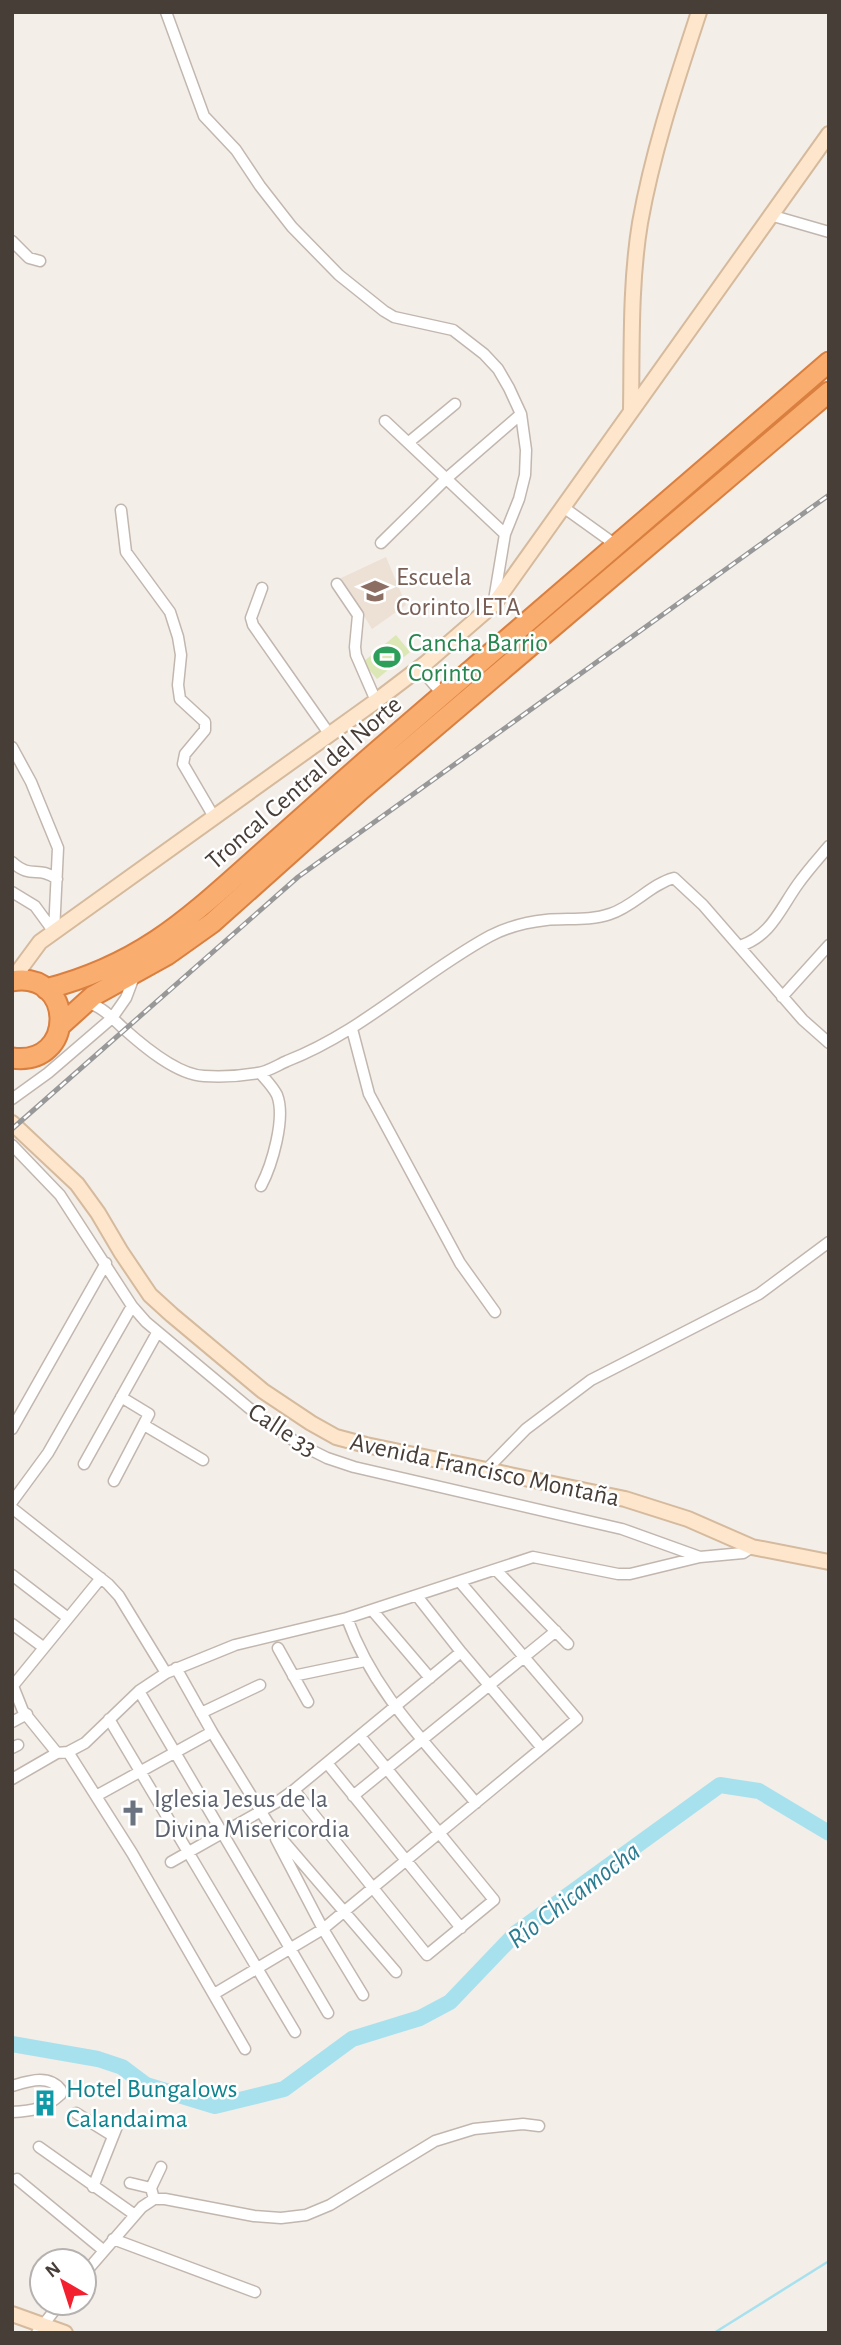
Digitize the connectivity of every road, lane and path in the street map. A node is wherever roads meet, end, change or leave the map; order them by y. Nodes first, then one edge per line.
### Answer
1 (166, 12) edge
2 (699, 12) edge
3 (829, 134) edge
4 (770, 215) junction
5 (829, 232) edge
6 (12, 241) edge
7 (40, 261) dead end
8 (829, 362) edge
9 (829, 392) edge
10 (455, 404) dead end
11 (631, 411) junction
12 (521, 414) junction
13 (385, 421) dead end
14 (409, 442) junction
15 (447, 478) junction
16 (563, 507) junction
17 (121, 510) dead end
18 (505, 534) junction
19 (381, 543) dead end
20 (616, 545) junction
21 (499, 556) junction
22 (519, 568) junction
23 (337, 584) dead end
24 (262, 588) dead end
25 (494, 604) junction
26 (421, 668) junction
27 (443, 695) junction
28 (376, 701) junction
29 (330, 735) junction
30 (12, 747) edge
31 (214, 817) junction
32 (829, 846) edge
33 (12, 862) edge
34 (57, 879) junction
35 (12, 892) edge
36 (54, 932) junction
37 (829, 945) edge
38 (740, 946) junction
39 (30, 953) junction
40 (135, 973) junction
41 (12, 981) edge
42 (43, 986) junction
43 (782, 997) junction
44 (83, 1002) junction
45 (112, 1018) junction
46 (61, 1025) junction
47 (352, 1029) junction
48 (829, 1043) edge
49 (12, 1058) edge
50 (260, 1073) junction
51 (12, 1099) edge
52 (12, 1123) edge
53 (12, 1145) edge
54 (22, 1156) junction
55 (12, 1164) edge
56 (261, 1186) dead end
57 (829, 1242) edge
58 (106, 1264) junction
59 (132, 1306) junction
60 (495, 1312) dead end
61 (157, 1333) junction
62 (121, 1396) junction
63 (144, 1425) junction
64 (12, 1429) edge
65 (204, 1460) dead end
66 (83, 1464) dead end
67 (487, 1469) junction
68 (114, 1481) dead end
69 (12, 1502) edge
70 (12, 1508) edge
71 (752, 1548) junction
72 (700, 1557) junction
73 (829, 1562) edge
74 (496, 1570) junction
75 (12, 1575) edge
76 (101, 1578) junction
77 (460, 1582) junction
78 (417, 1595) junction
79 (372, 1610) junction
80 (68, 1618) junction
81 (347, 1618) junction
82 (12, 1624) edge
83 (556, 1632) junction
84 (568, 1644) dead end
85 (43, 1647) junction
86 (278, 1648) dead end
87 (461, 1653) junction
88 (523, 1658) junction
89 (365, 1661) junction
90 (176, 1668) junction
91 (166, 1673) junction
92 (293, 1676) junction
93 (430, 1678) junction
94 (13, 1684) edge
95 (260, 1685) dead end
96 (489, 1685) junction
97 (139, 1691) junction
98 (308, 1702) dead end
99 (395, 1707) junction
100 (21, 1712) edge
101 (201, 1713) junction
102 (108, 1719) junction
103 (12, 1722) edge
104 (212, 1732) junction
105 (360, 1736) junction
106 (423, 1739) junction
107 (542, 1748) junction
108 (174, 1751) junction
109 (62, 1752) junction
110 (327, 1763) junction
111 (387, 1769) junction
112 (140, 1771) junction
113 (12, 1779) edge
114 (294, 1790) junction
115 (96, 1796) junction
116 (353, 1796) junction
117 (476, 1803) junction
118 (260, 1812) junction
119 (268, 1824) junction
120 (222, 1833) junction
121 (439, 1833) junction
122 (188, 1852) junction
123 (406, 1860) junction
124 (170, 1862) dead end
125 (373, 1888) junction
126 (344, 1912) junction
127 (461, 1928) junction
128 (323, 1929) junction
129 (290, 1949) junction
130 (257, 1968) junction
131 (396, 1972) dead end
132 (214, 1994) junction
133 (363, 1995) dead end
134 (328, 2013) dead end
135 (295, 2032) dead end
136 (245, 2049) dead end
137 (12, 2086) edge
138 (12, 2112) edge
139 (76, 2113) dead end
140 (118, 2124) dead end
141 (539, 2126) dead end
142 (113, 2136) junction
143 (39, 2147) dead end
144 (161, 2167) dead end
145 (17, 2179) dead end
146 (130, 2183) dead end
147 (93, 2187) junction
148 (151, 2188) junction
149 (154, 2199) junction
150 (135, 2216) junction
151 (113, 2239) junction
152 (103, 2250) junction
153 (98, 2256) edge
154 (255, 2292) dead end
155 (12, 2314) edge
156 (40, 2329) edge
157 (65, 2333) edge

1 - 12 street
2 - 11 street
3 - 4 street
4 - 5 street
4 - 11 street
6 - 7 street
8 - 20 highway, Troncal Central del Norte
9 - 40 highway, Troncal Central del Norte
10 - 14 street
11 - 16 street
12 - 15 street
12 - 18 street
13 - 14 street
14 - 15 street
15 - 18 street
15 - 19 street
16 - 20 street
16 - 22 street
17 - 31 street
18 - 21 street
20 - 27 highway, Troncal Central del Norte
21 - 22 street
21 - 25 street
22 - 25 street
23 - 28 street
24 - 29 street
25 - 26 street
26 - 27 street
26 - 28 street
27 - 42 highway, Troncal Central del Norte
28 - 29 street
29 - 31 street
30 - 34 street
31 - 36 street
32 - 38 street
33 - 34 street
34 - 36 street
35 - 36 street
36 - 39 street
37 - 43 street
38 - 43 street
38 - 47 street
39 - 41 street
39 - 42 street
40 - 44 highway, Troncal Central del Norte
40 - 45 street
41 - 42 highway
42 - 46 highway
43 - 48 street
44 - 45 street
44 - 46 highway, Troncal Central del Norte
45 - 50 street
45 - 51 street
46 - 49 highway, Troncal Central del Norte
47 - 50 street
47 - 60 street
50 - 56 street
52 - 67 street, Avenida Francisco Montaña
53 - 54 street, Calle 33
54 - 55 street
54 - 58 street, Calle 33
57 - 67 street
58 - 59 street, Calle 33
58 - 64 street
59 - 61 street, Calle 33
59 - 69 street
61 - 62 street
61 - 72 street, Calle 33
62 - 63 street
62 - 66 street
63 - 65 street
63 - 68 street
67 - 71 street, Avenida Francisco Montaña
70 - 76 street
71 - 72 street
71 - 73 street, Avenida Francisco Montaña
72 - 74 street
74 - 77 street
74 - 83 street
75 - 80 street
76 - 80 street
76 - 91 street
77 - 78 street
77 - 88 street
78 - 79 street
78 - 87 street
79 - 81 street
79 - 93 street
80 - 85 street
81 - 89 street
81 - 90 street
82 - 85 street
83 - 84 street
83 - 88 street
85 - 94 street
86 - 92 street
87 - 93 street
87 - 96 street
88 - 96 street
88 - 107 street
89 - 92 street
89 - 99 street
90 - 91 street
90 - 101 street
91 - 97 street
92 - 98 street
93 - 99 street
94 - 100 street
95 - 101 street
96 - 106 street
96 - 107 street
97 - 102 street
97 - 108 street
99 - 105 street
99 - 106 street
100 - 103 street
100 - 109 street
101 - 104 street
102 - 109 street
102 - 112 street
104 - 108 street
104 - 118 street
105 - 110 street
105 - 111 street
106 - 111 street
106 - 117 street
107 - 117 street
108 - 112 street
108 - 120 street
109 - 113 street
109 - 115 street
110 - 114 street
110 - 116 street
111 - 116 street
111 - 121 street
112 - 115 street
112 - 122 street
114 - 118 street
114 - 125 street
115 - 132 street
116 - 123 street
117 - 121 street
118 - 119 street
118 - 120 street
119 - 126 street
119 - 128 street
120 - 122 street
120 - 129 street
121 - 123 street
121 - 127 street
122 - 124 street
122 - 130 street
123 - 125 street
123 - 127 street
125 - 126 street
125 - 127 street
126 - 128 street
126 - 131 street
128 - 129 street
128 - 133 street
129 - 130 street
129 - 134 street
130 - 132 street
130 - 135 street
132 - 136 street
137 - 138 street
139 - 142 street
140 - 142 street
141 - 149 street
142 - 147 street
143 - 147 street
144 - 148 street
145 - 152 street
146 - 148 street
147 - 150 street
148 - 149 street
149 - 150 street
150 - 151 street
151 - 152 street
151 - 154 street
152 - 153 street
155 - 156 street
156 - 157 street

